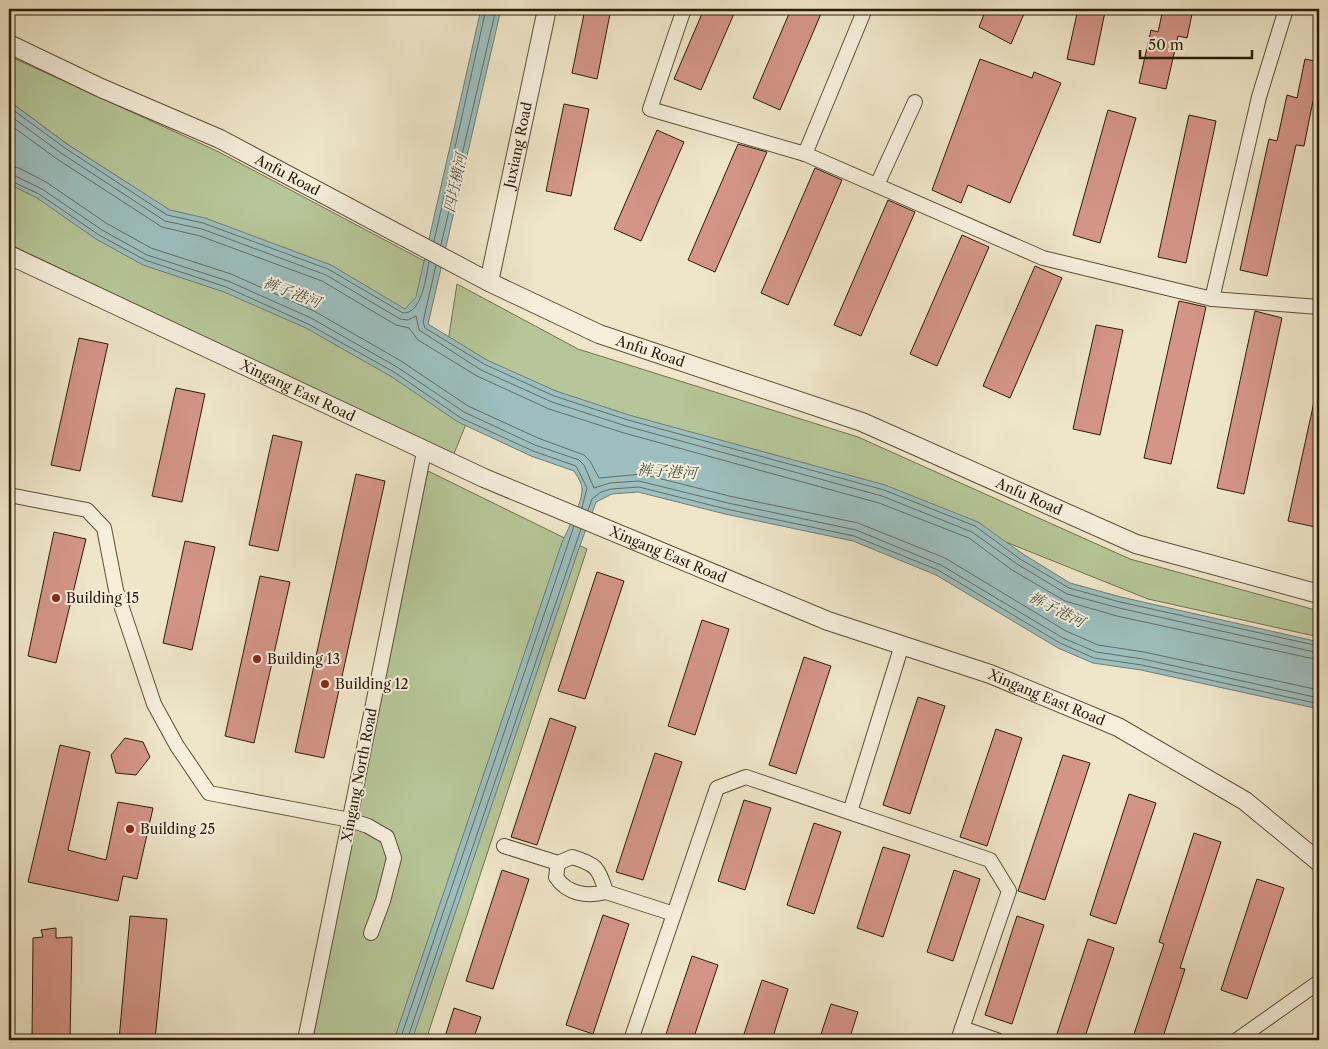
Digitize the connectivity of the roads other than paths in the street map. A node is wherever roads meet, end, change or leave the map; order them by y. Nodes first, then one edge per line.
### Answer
1 (547, 9) edge
2 (684, 9) edge
3 (865, 9) edge
4 (1286, 9) edge
5 (9, 44) edge
6 (915, 102) dead end
7 (805, 154) junction
8 (876, 186) junction
9 (9, 255) edge
10 (489, 282) junction
11 (1212, 299) junction
12 (1319, 307) edge
13 (424, 452) junction
14 (9, 495) edge
15 (1319, 594) edge
16 (902, 645) junction
17 (850, 812) junction
18 (350, 820) junction
19 (504, 846) dead end
20 (1319, 862) edge
21 (558, 864) junction
22 (606, 892) junction
23 (674, 914) junction
24 (371, 933) dead end
25 (1319, 982) edge
26 (960, 1034) edge
27 (305, 1040) edge
28 (630, 1040) edge
29 (997, 1040) edge
30 (1237, 1040) edge

1 - 10 street, Juxiang Road
2 - 7 street
3 - 7 street
4 - 11 street
5 - 10 street, Anfu Road
6 - 8 street
7 - 8 street
8 - 11 street
9 - 13 street, Xingang East Road
10 - 15 street, Anfu Road
11 - 12 street
13 - 16 street, Xingang East Road
13 - 18 street, Xingang North Road
14 - 18 street
16 - 17 street
16 - 20 street, Xingang East Road
17 - 23 street
17 - 26 street
18 - 24 street
18 - 27 street, Xingang North Road
19 - 21 street
21 - 22 street
21 - 22 street
22 - 23 street
23 - 28 street
25 - 30 street
26 - 29 street

